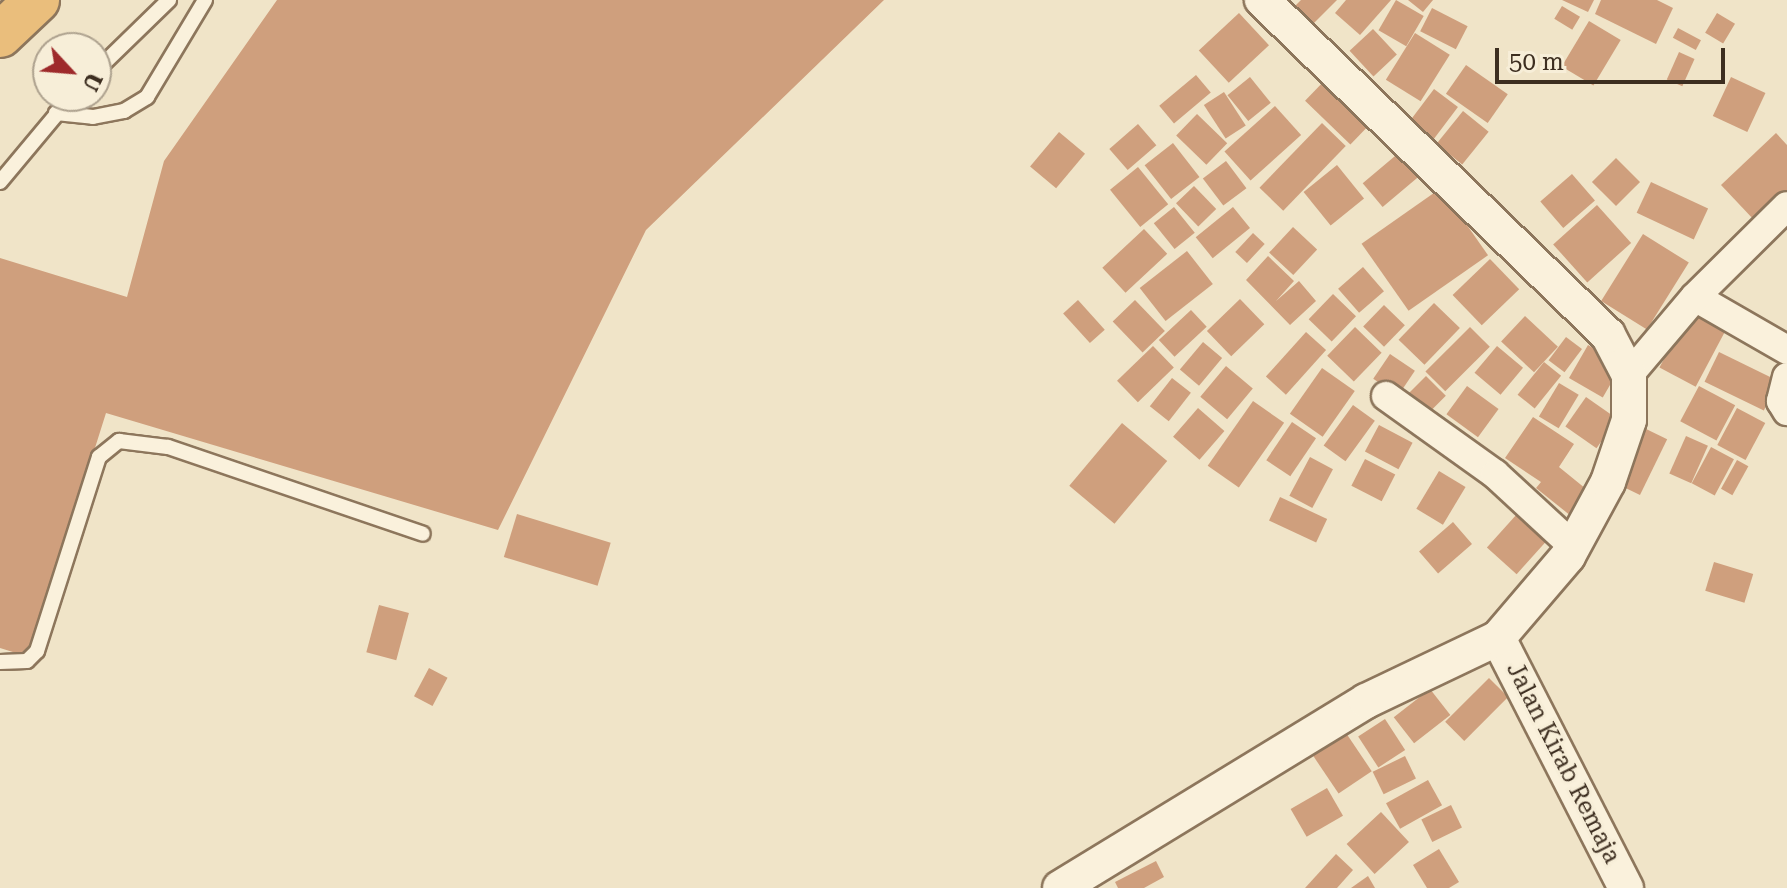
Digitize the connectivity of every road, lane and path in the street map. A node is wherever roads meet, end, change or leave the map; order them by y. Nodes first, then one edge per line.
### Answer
1 (37, 0) edge
2 (169, 0) edge
3 (205, 0) edge
4 (1262, 0) edge
5 (0, 35) edge
6 (112, 55) edge
7 (56, 113) joint
8 (0, 182) edge
9 (1787, 206) edge
10 (1695, 297) junction
11 (1787, 350) edge
12 (1629, 375) junction
13 (1787, 377) edge
14 (1386, 396) dead end
15 (1787, 411) edge
16 (423, 534) dead end
17 (1573, 546) junction
18 (1498, 638) junction
19 (0, 662) edge
20 (1062, 887) edge
21 (1626, 888) edge

1 - 5 highway
2 - 6 lane
3 - 7 lane
4 - 12 street
7 - 8 lane
9 - 10 street
10 - 11 street
10 - 12 street
12 - 17 street
13 - 15 street
14 - 17 street
16 - 19 lane
17 - 18 street
18 - 20 street
18 - 21 street, Jalan Kirab Remaja

